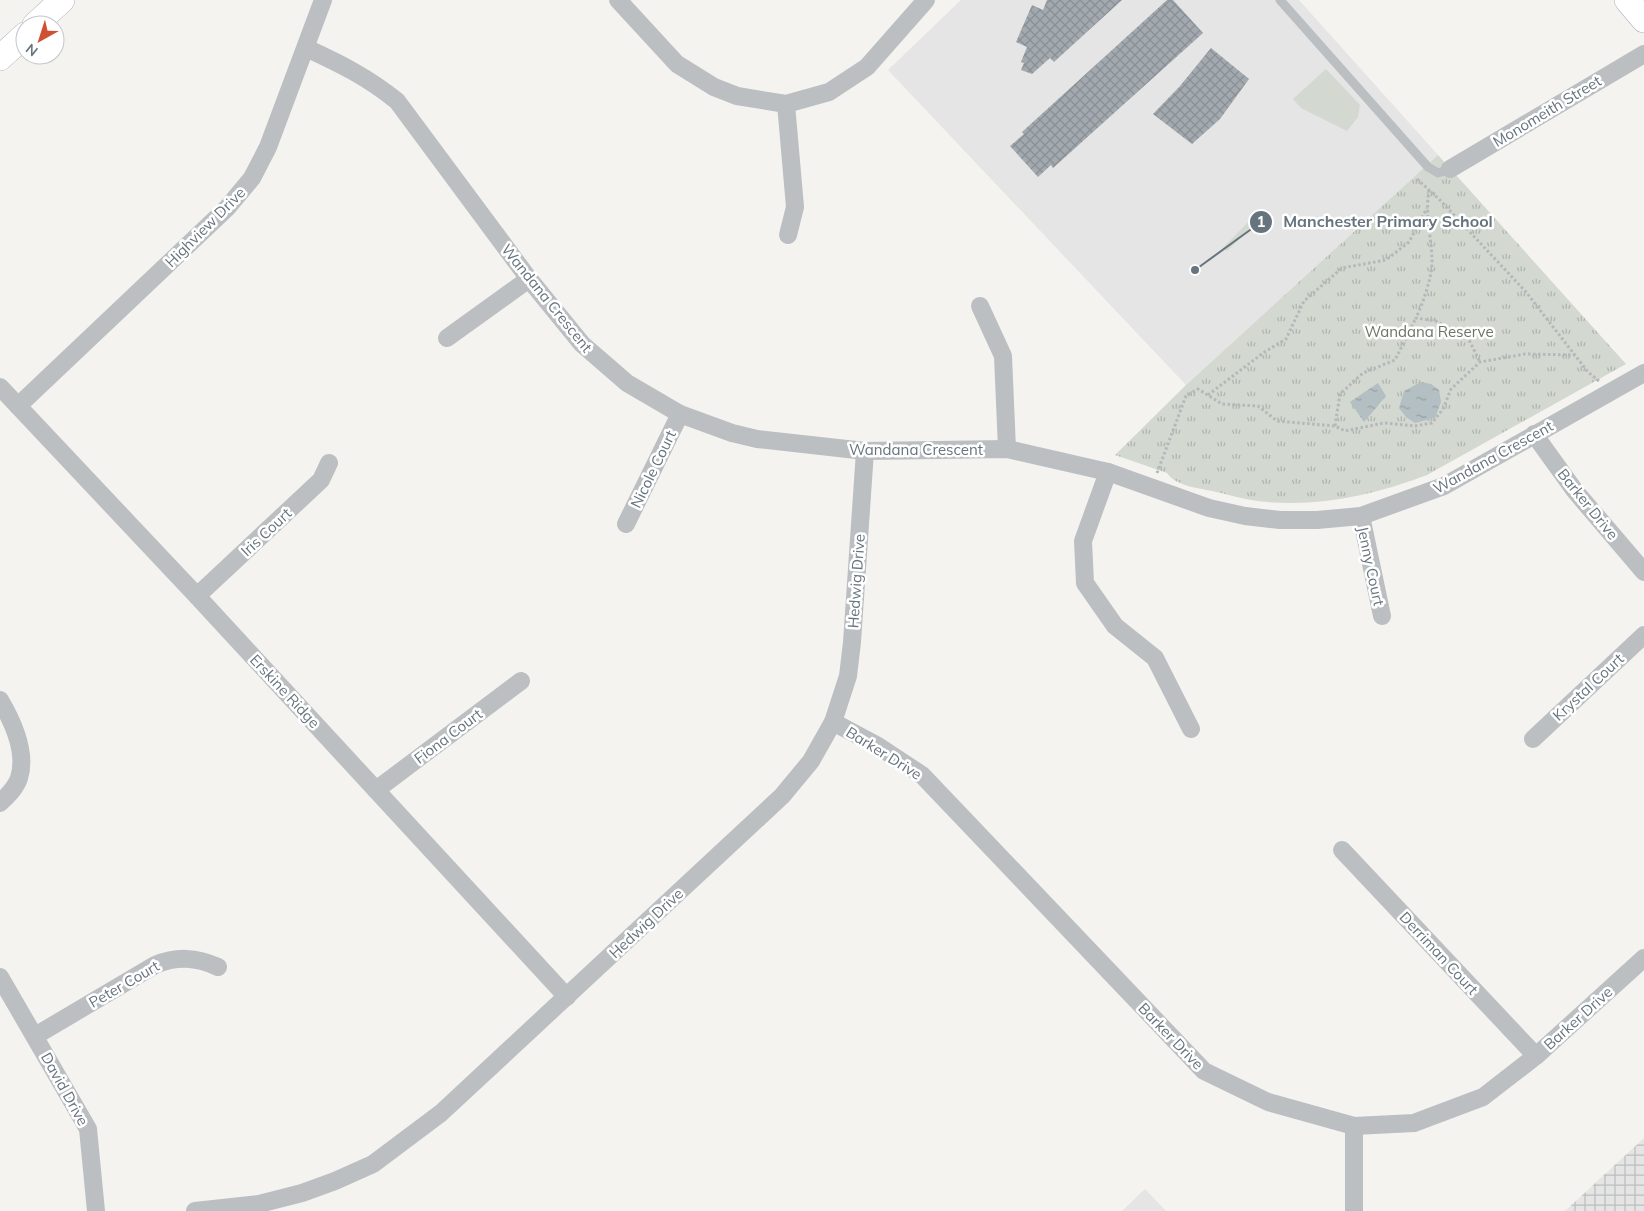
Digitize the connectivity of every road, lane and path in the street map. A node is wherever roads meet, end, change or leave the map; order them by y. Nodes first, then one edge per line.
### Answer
1 (62, 0) edge
2 (323, 0) edge
3 (926, 0) edge
4 (1280, 0) edge
5 (1627, 0) edge
6 (623, 2) edge
7 (46, 15) edge
8 (1644, 20) edge
9 (15, 44) edge
10 (306, 48) junction
11 (1644, 54) edge
12 (0, 58) edge
13 (786, 104) junction
14 (1450, 169) joint
15 (1417, 179) dead end
16 (1429, 190) junction
17 (1426, 208) junction
18 (788, 235) dead end
19 (529, 279) junction
20 (980, 306) dead end
21 (1416, 318) junction
22 (447, 338) dead end
23 (1575, 355) junction
24 (1480, 362) junction
25 (1644, 373) edge
26 (0, 387) edge
27 (1610, 392) junction
28 (1208, 395) junction
29 (18, 406) junction
30 (680, 414) junction
31 (1335, 426) junction
32 (1534, 434) junction
33 (1007, 449) junction
34 (866, 451) junction
35 (329, 463) dead end
36 (1108, 472) junction
37 (1151, 487) junction
38 (1361, 516) junction
39 (626, 524) dead end
40 (1644, 572) edge
41 (197, 596) junction
42 (1382, 616) dead end
43 (1644, 635) edge
44 (521, 681) dead end
45 (0, 700) edge
46 (833, 722) junction
47 (1191, 729) dead end
48 (1532, 739) dead end
49 (376, 790) junction
50 (0, 803) edge
51 (1342, 850) dead end
52 (1644, 958) edge
53 (218, 967) dead end
54 (0, 977) edge
55 (567, 997) junction
56 (35, 1036) junction
57 (1536, 1056) junction
58 (1354, 1126) junction
59 (96, 1211) edge
60 (195, 1211) edge
61 (1354, 1211) edge

1 - 7 main road
2 - 10 street, Highview Drive
3 - 13 street
4 - 14 lane
5 - 8 main road
6 - 13 street
9 - 12 main road
10 - 19 street, Wandana Crescent
10 - 29 street, Highview Drive
11 - 14 street, Monomeith Street
13 - 18 street
15 - 16 path
16 - 17 path
16 - 23 path
17 - 21 path
17 - 28 path
19 - 22 street
19 - 30 street, Wandana Crescent
20 - 33 street
21 - 24 path
21 - 31 path
23 - 24 path
23 - 27 path
24 - 31 path
25 - 27 street, Wandana Crescent
26 - 29 street, Erskine Ridge
27 - 32 street, Wandana Crescent
28 - 31 path
28 - 37 path
29 - 41 street, Erskine Ridge
30 - 34 street, Wandana Crescent
30 - 39 street, Nicole Court
32 - 38 street, Wandana Crescent
32 - 40 street, Barker Drive
33 - 34 street, Wandana Crescent
33 - 36 street, Wandana Crescent
34 - 46 street, Hedwig Drive
35 - 41 street, Iris Court
36 - 37 street, Wandana Crescent
36 - 47 street
37 - 38 street, Wandana Crescent
38 - 42 street, Jenny Court
41 - 49 street, Erskine Ridge
43 - 48 street, Krystal Court
44 - 49 street, Fiona Court
45 - 50 street
46 - 55 street, Hedwig Drive
46 - 58 street, Barker Drive
49 - 55 street, Erskine Ridge
51 - 57 street, Derriman Court
52 - 57 street, Barker Drive
53 - 56 street, Peter Court
54 - 56 street, David Drive
55 - 60 street, Hedwig Drive
56 - 59 street, David Drive
57 - 58 street, Barker Drive
58 - 61 street

